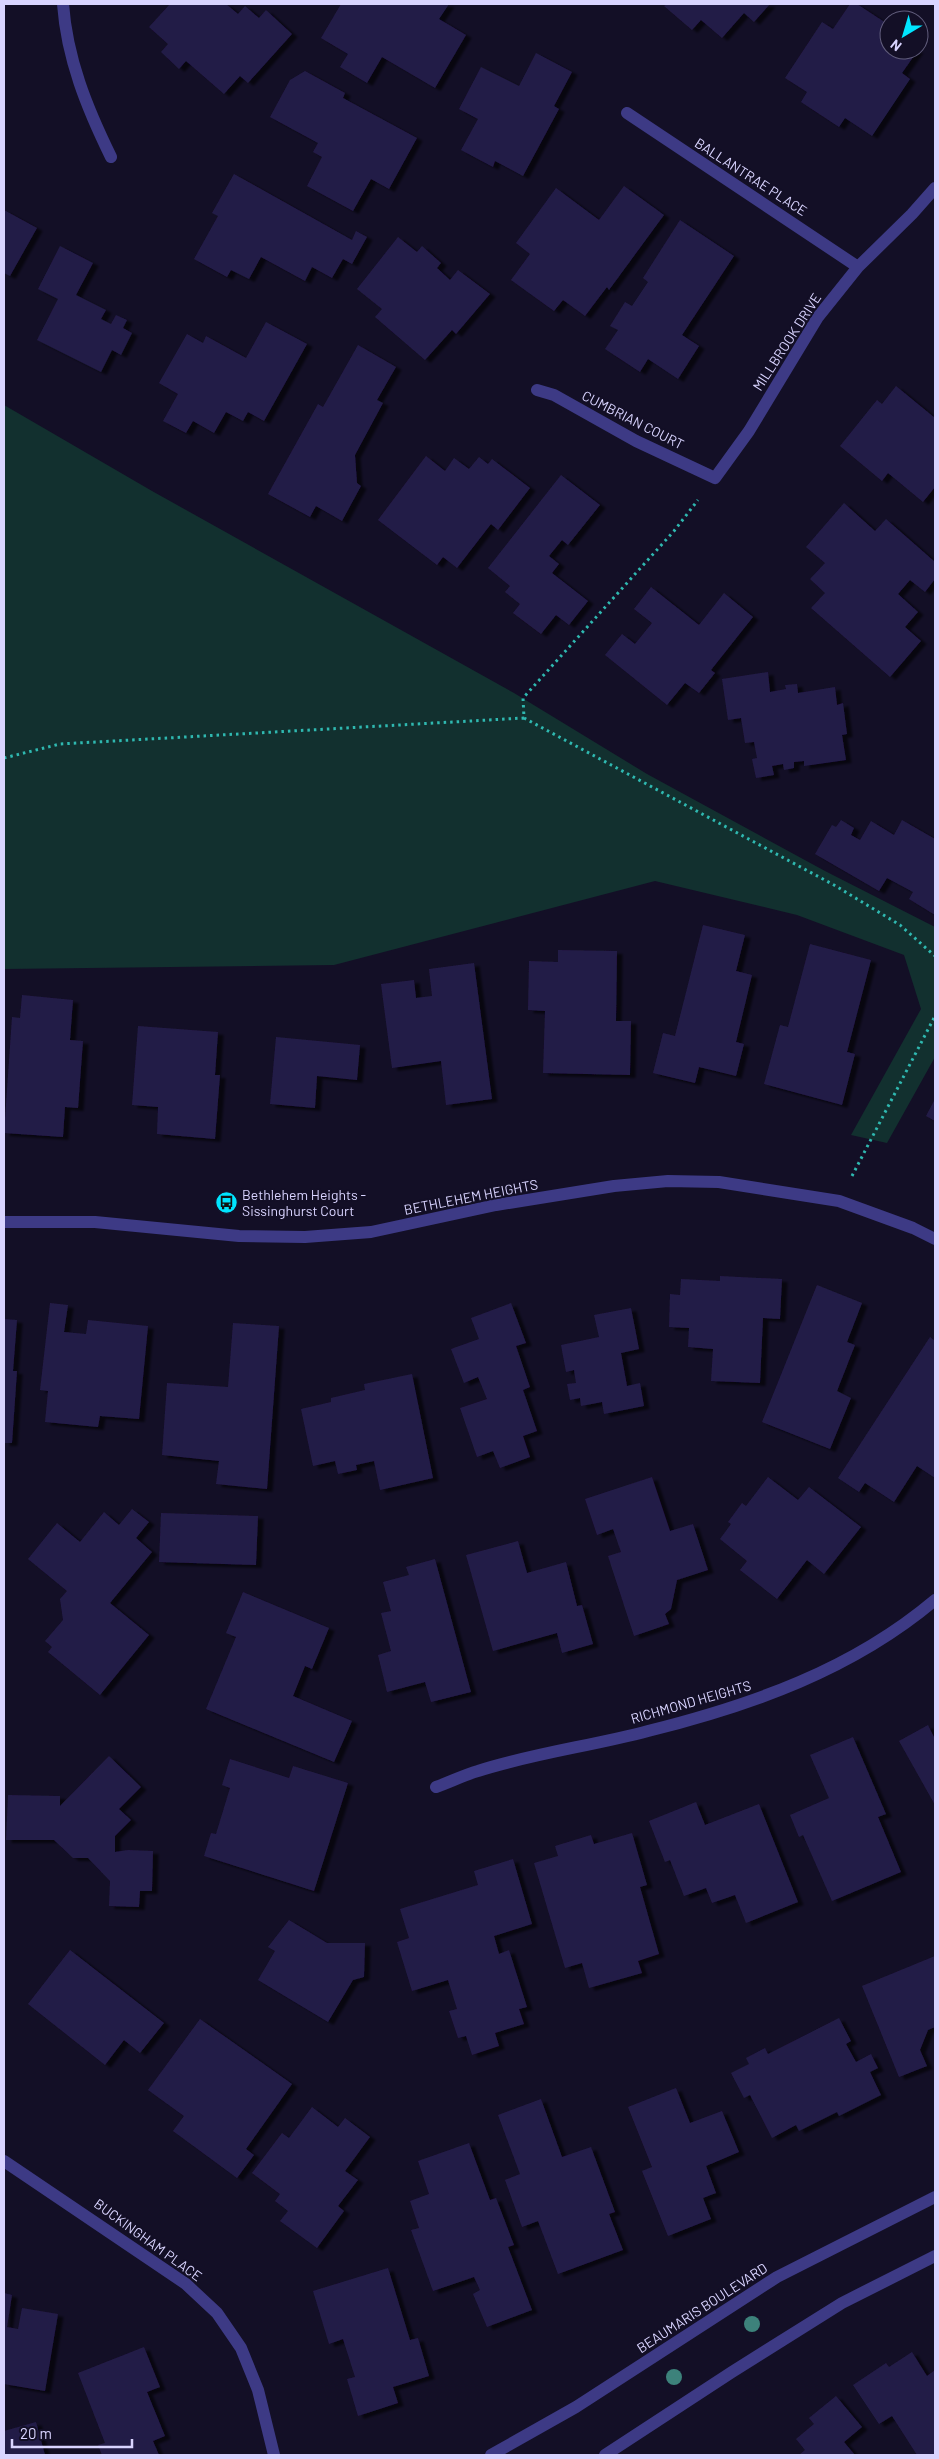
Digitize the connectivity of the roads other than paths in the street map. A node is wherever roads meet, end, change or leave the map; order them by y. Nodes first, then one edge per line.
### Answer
1 (63, 4) edge
2 (627, 113) dead end
3 (111, 157) dead end
4 (935, 188) edge
5 (858, 266) junction
6 (537, 390) dead end
7 (715, 478) joint
8 (4, 1222) edge
9 (935, 1240) edge
10 (935, 1600) edge
11 (436, 1787) dead end
12 (4, 2161) edge
13 (935, 2197) edge
14 (935, 2256) edge
15 (274, 2455) edge
16 (491, 2455) edge
17 (605, 2455) edge

1 - 3 street
2 - 5 street, BALLANTRAE PLACE
4 - 5 street, MILLBROOK DRIVE
5 - 7 street, MILLBROOK DRIVE
6 - 7 street, CUMBRIAN COURT
8 - 9 street, BETHLEHEM HEIGHTS
10 - 11 street, RICHMOND HEIGHTS
12 - 15 street, BUCKINGHAM PLACE
13 - 16 street, BEAUMARIS BOULEVARD
14 - 17 street

